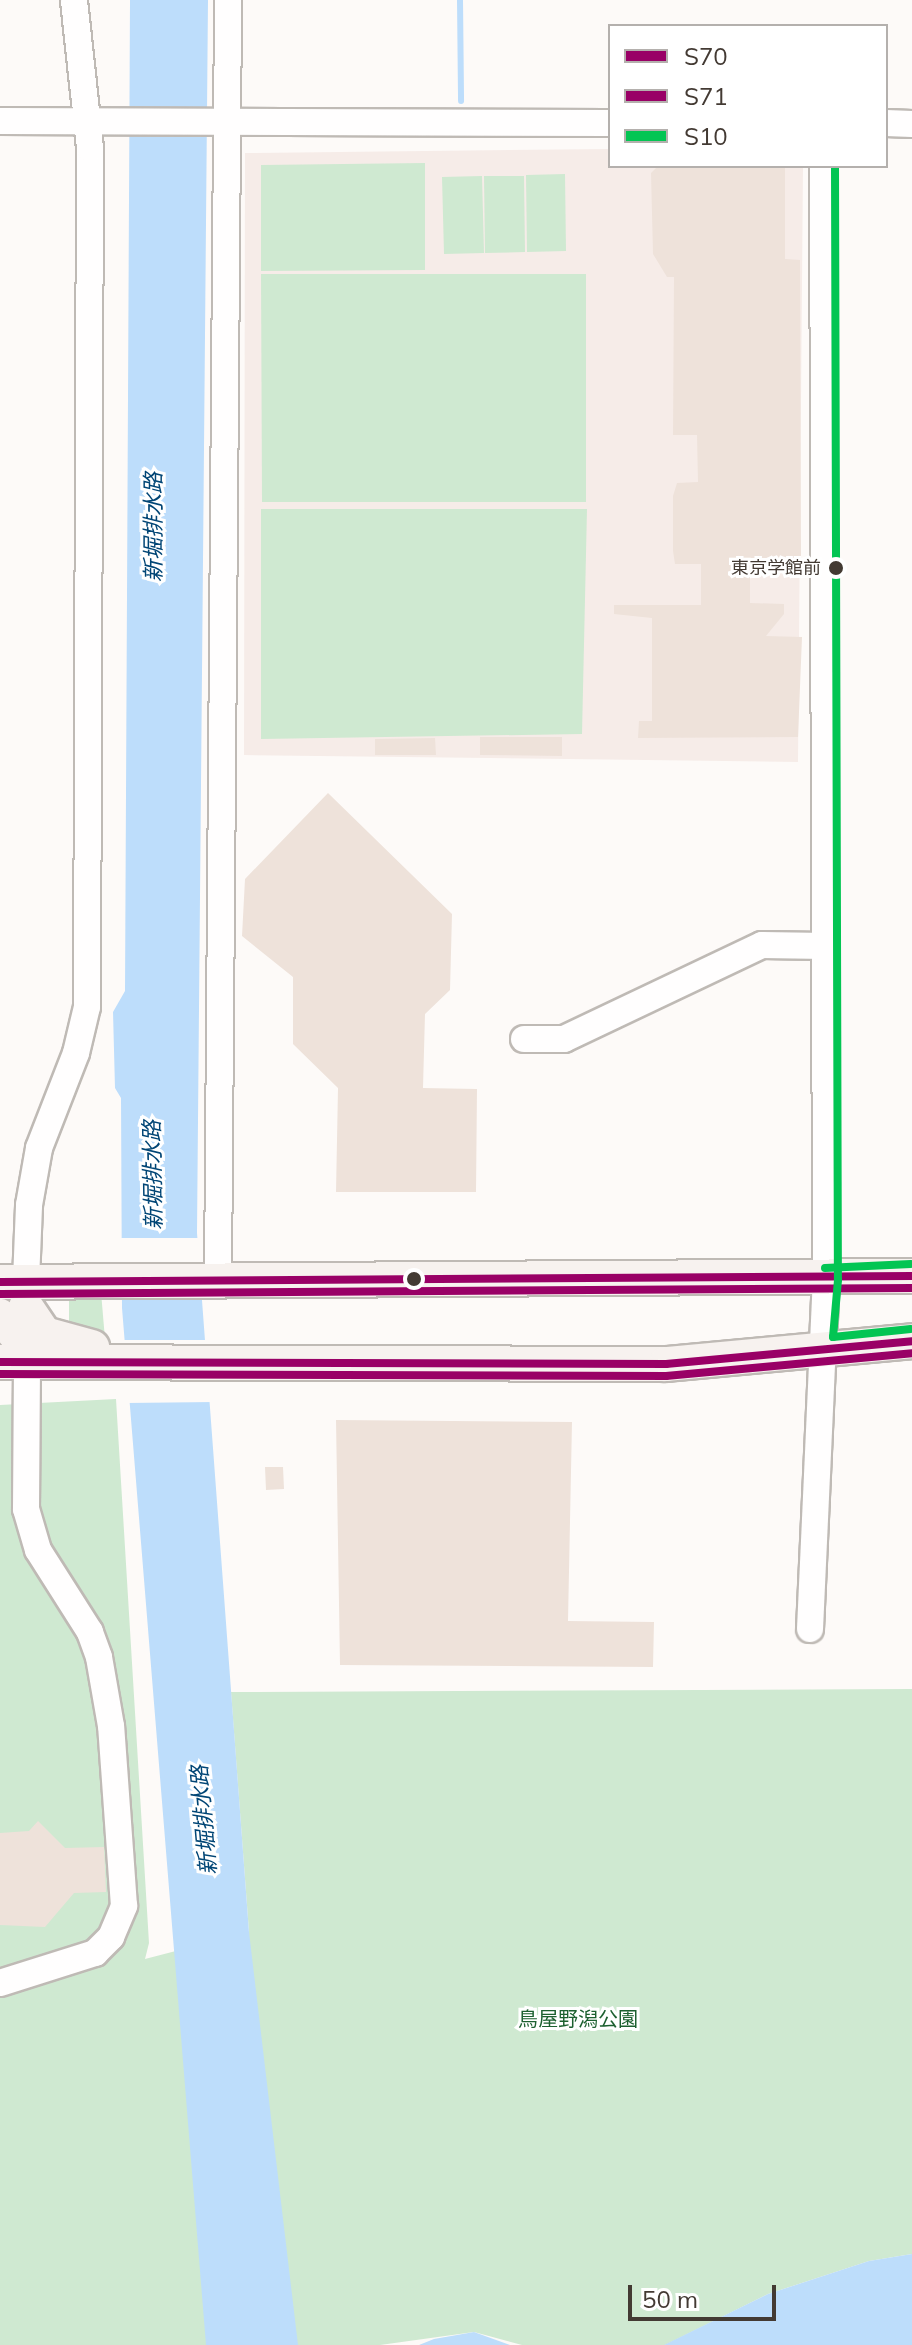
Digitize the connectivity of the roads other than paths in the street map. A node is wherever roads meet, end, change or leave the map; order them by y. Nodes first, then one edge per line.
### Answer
1 (74, 0) edge
2 (228, 0) edge
3 (0, 121) edge
4 (88, 122) junction
5 (608, 123) edge
6 (888, 123) edge
7 (220, 124) junction
8 (912, 124) edge
9 (823, 168) edge
10 (826, 946) junction
11 (524, 1039) dead end
12 (912, 1276) edge
13 (214, 1278) junction
14 (826, 1280) junction
15 (16, 1320) edge
16 (912, 1341) edge
17 (820, 1351) junction
18 (810, 1629) dead end
19 (0, 1983) edge

1 - 4 street
2 - 7 street
3 - 4 street
4 - 7 street
4 - 15 street
5 - 7 street
6 - 8 street
7 - 13 street
9 - 10 street
10 - 11 street
10 - 14 street
12 - 14 main road
13 - 14 main road
13 - 15 main road
14 - 17 street
15 - 17 main road
15 - 19 street
16 - 17 main road
17 - 18 street

